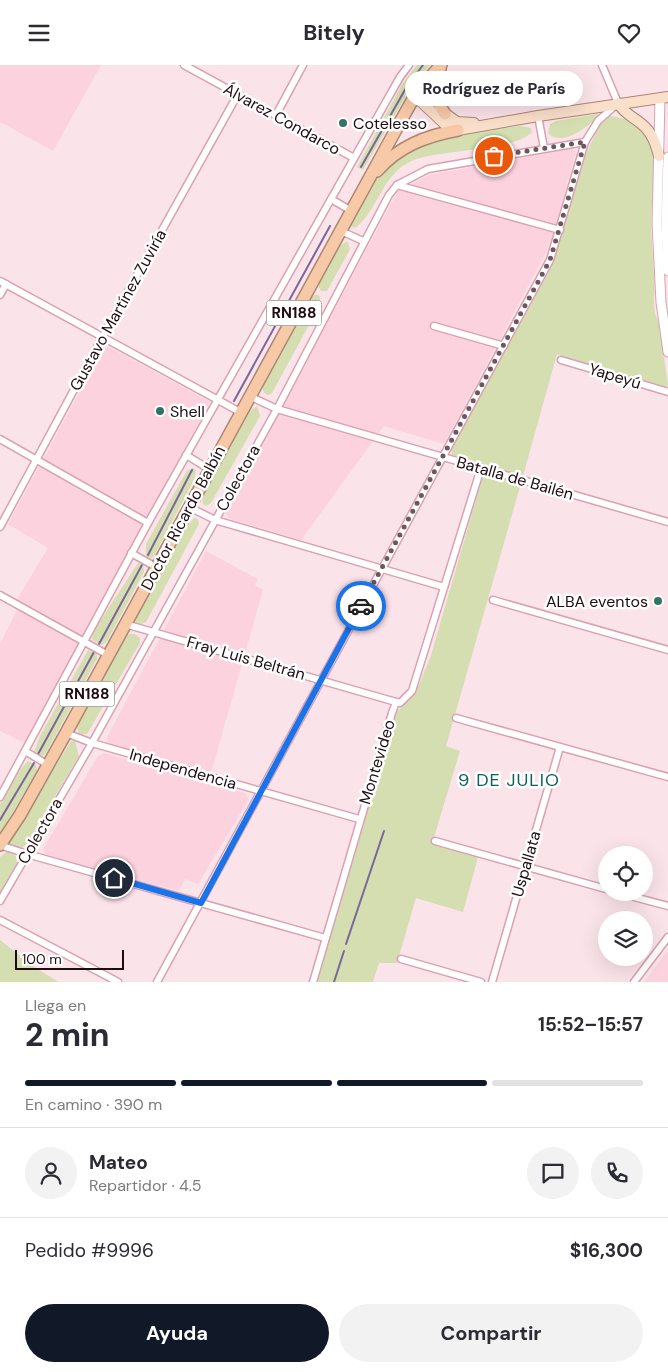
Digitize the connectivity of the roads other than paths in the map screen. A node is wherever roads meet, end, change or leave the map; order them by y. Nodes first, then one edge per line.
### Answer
1 (303, 65) edge
2 (409, 65) edge
3 (442, 65) edge
4 (602, 65) edge
5 (187, 66) edge
6 (238, 94) junction
7 (416, 94) junction
8 (664, 97) edge
9 (618, 103) junction
10 (446, 114) junction
11 (276, 115) junction
12 (538, 116) junction
13 (458, 130) junction
14 (585, 142) junction
15 (544, 148) junction
16 (664, 156) edge
17 (354, 158) junction
18 (668, 178) edge
19 (398, 185) junction
20 (362, 190) junction
21 (331, 199) junction
22 (350, 210) junction
23 (560, 229) junction
24 (339, 230) junction
25 (363, 241) junction
26 (665, 263) edge
27 (668, 271) edge
28 (3, 283) edge
29 (0, 295) edge
30 (434, 326) dead end
31 (103, 337) junction
32 (504, 346) junction
33 (668, 353) edge
34 (561, 361) dead end
35 (668, 393) edge
36 (250, 396) junction
37 (217, 399) junction
38 (277, 409) junction
39 (240, 412) junction
40 (0, 439) edge
41 (186, 455) junction
42 (443, 457) junction
43 (36, 459) junction
44 (480, 468) junction
45 (209, 469) junction
46 (189, 507) junction
47 (215, 520) junction
48 (668, 522) edge
49 (148, 523) junction
50 (0, 527) edge
51 (131, 553) junction
52 (156, 567) junction
53 (382, 569) junction
54 (444, 587) junction
55 (0, 595) edge
56 (493, 600) dead end
57 (125, 624) junction
58 (152, 632) junction
59 (83, 641) junction
60 (668, 650) edge
61 (108, 655) junction
62 (322, 680) junction
63 (396, 702) junction
64 (456, 718) dead end
65 (66, 733) junction
66 (92, 743) junction
67 (560, 747) junction
68 (25, 751) junction
69 (48, 765) junction
70 (668, 777) edge
71 (261, 791) junction
72 (0, 797) edge
73 (359, 819) junction
74 (435, 841) dead end
75 (0, 845) edge
76 (27, 854) junction
77 (526, 866) junction
78 (598, 887) edge
79 (0, 901) edge
80 (649, 901) edge
81 (201, 903) junction
82 (668, 906) edge
83 (0, 920) edge
84 (668, 937) edge
85 (325, 938) junction
86 (401, 959) dead end
87 (118, 982) edge
88 (157, 982) edge
89 (313, 982) edge
90 (481, 982) edge
91 (492, 982) edge
92 (634, 982) edge

1 - 11 street
2 - 17 street
3 - 7 highway, RN188
3 - 10 highway
4 - 9 street
5 - 6 street, Álvarez Condarco
6 - 11 street, Álvarez Condarco
6 - 31 street, Gustavo Martínez Zuviría
7 - 10 main road
7 - 13 main road
7 - 20 highway, RN188
8 - 9 main road
8 - 16 main road
9 - 12 main road
9 - 14 street
9 - 16 main road
10 - 12 main road
11 - 17 street, Álvarez Condarco
12 - 13 main road
12 - 15 street
13 - 20 highway
14 - 15 street, Colectora
14 - 23 street
15 - 19 street, Colectora
16 - 18 main road
16 - 26 main road
17 - 21 street
18 - 26 main road
19 - 23 street
19 - 25 street, Colectora
20 - 22 highway, Doctor Ricardo Balbín / RN188
21 - 22 street
21 - 37 street
22 - 24 highway, Doctor Ricardo Balbín / RN188
23 - 32 street
24 - 25 street
24 - 36 highway, Doctor Ricardo Balbín / RN188
25 - 38 street, Colectora
26 - 27 main road
26 - 33 main road
28 - 29 street
28 - 31 street
30 - 32 street
31 - 37 street
31 - 43 street, Gustavo Martínez Zuviría
32 - 42 street
34 - 35 street, Yapeyú
36 - 38 street, Batalla de Bailén
36 - 39 highway, Doctor Ricardo Balbín / RN188
37 - 39 street
37 - 41 street
38 - 42 street, Batalla de Bailén
38 - 47 street, Colectora
39 - 45 highway, Doctor Ricardo Balbín / RN188
40 - 43 street
41 - 45 street
41 - 49 street
42 - 44 street, Batalla de Bailén
42 - 53 street
43 - 49 street
43 - 50 street, Gustavo Martínez Zuviría
44 - 48 street, Batalla de Bailén
44 - 54 street, Montevideo
45 - 46 highway, Doctor Ricardo Balbín / RN188
46 - 47 street
46 - 52 highway, Doctor Ricardo Balbín / RN188
47 - 53 street
47 - 58 street, Colectora
49 - 51 street
51 - 52 street
51 - 59 street
52 - 57 highway, Doctor Ricardo Balbín / RN188
53 - 54 street
53 - 62 street
54 - 63 street, Montevideo
55 - 59 street
56 - 60 street
57 - 58 street, Fray Luis Beltrán
57 - 61 highway, Doctor Ricardo Balbín / RN188
58 - 62 street, Fray Luis Beltrán
58 - 66 street, Colectora
59 - 61 street
59 - 68 street
61 - 65 highway, Doctor Ricardo Balbín / RN188
62 - 63 street, Fray Luis Beltrán
62 - 71 street
63 - 73 street, Montevideo
64 - 67 street
65 - 66 street, Independencia
65 - 69 highway, Doctor Ricardo Balbín / RN188
66 - 71 street, Independencia
66 - 76 street, Colectora
67 - 70 street
67 - 77 street, Uspallata
68 - 69 street
68 - 72 street
69 - 75 highway, Doctor Ricardo Balbín / RN188
71 - 73 street, Independencia
71 - 81 street
73 - 85 street, Montevideo
74 - 77 street
75 - 76 street
76 - 79 street, Colectora
76 - 81 street
77 - 78 street
77 - 91 street, Uspallata
80 - 82 street
81 - 85 street
81 - 88 street
83 - 87 street
84 - 92 street
85 - 89 street, Montevideo
86 - 90 street

